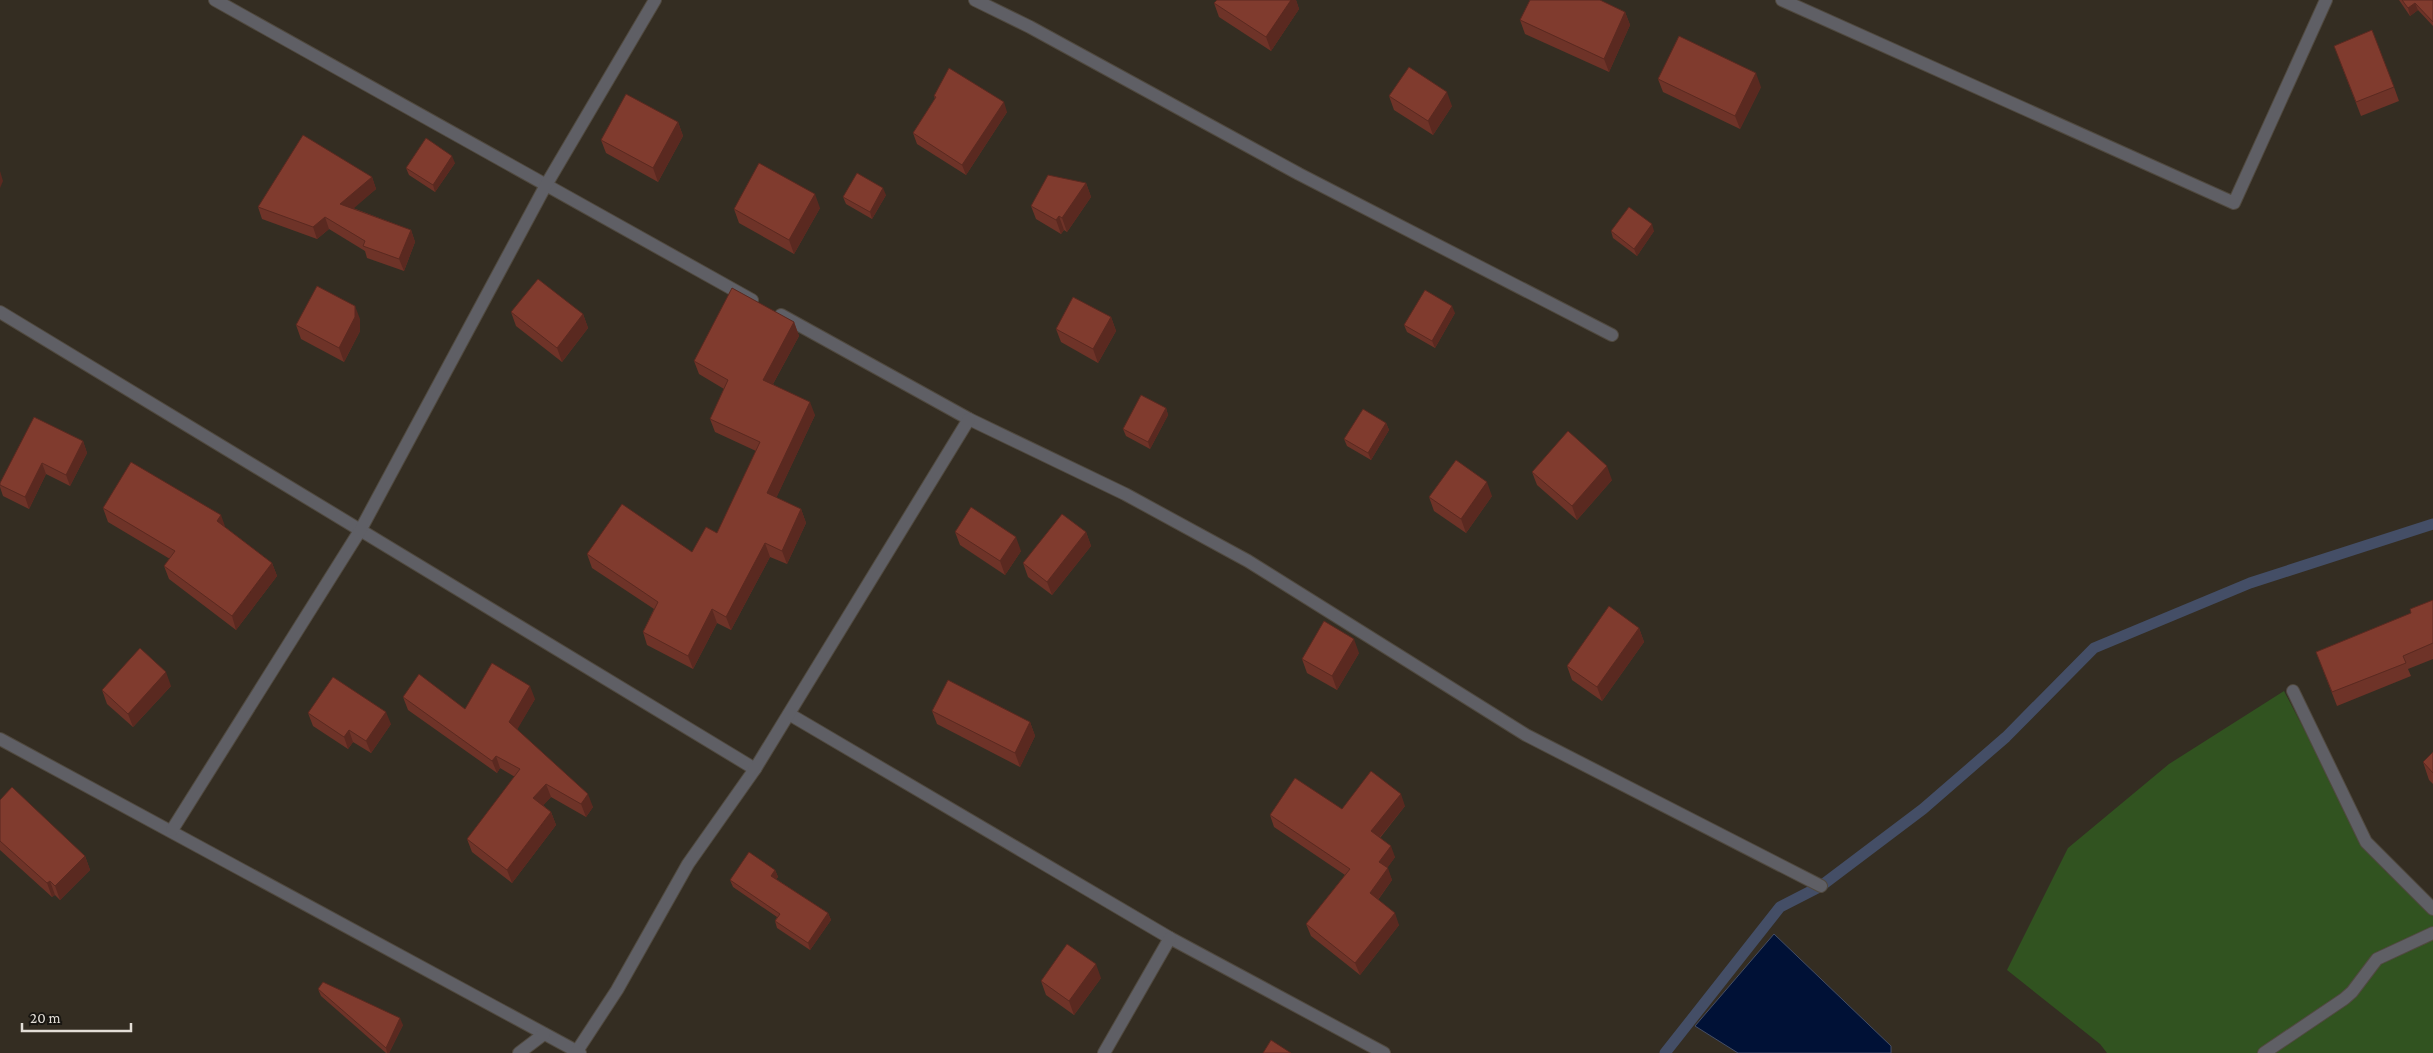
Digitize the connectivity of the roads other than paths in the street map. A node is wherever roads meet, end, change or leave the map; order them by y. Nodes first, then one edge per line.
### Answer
1 (215, 0) edge
2 (655, 0) edge
3 (975, 0) edge
4 (1782, 0) edge
5 (2326, 0) edge
6 (546, 185) junction
7 (0, 312) edge
8 (1612, 335) dead end
9 (969, 419) junction
10 (361, 529) junction
11 (2293, 691) dead end
12 (789, 714) junction
13 (0, 739) edge
14 (755, 769) junction
15 (172, 830) junction
16 (1821, 886) dead end
17 (2433, 909) edge
18 (2433, 933) edge
19 (1170, 938) junction
20 (544, 1034) junction
21 (578, 1052) edge
22 (519, 1053) edge
23 (1104, 1053) edge
24 (1384, 1053) edge
25 (2264, 1053) edge

1 - 6 street
2 - 6 street
3 - 8 street
4 - 5 street
6 - 9 street
6 - 10 street
7 - 10 street
9 - 12 street
9 - 16 street
10 - 14 street
10 - 15 street
11 - 17 street
12 - 14 street
12 - 19 street
13 - 15 street
14 - 21 street
15 - 20 street
18 - 25 street
19 - 23 street
19 - 24 street
20 - 21 street
20 - 22 street

